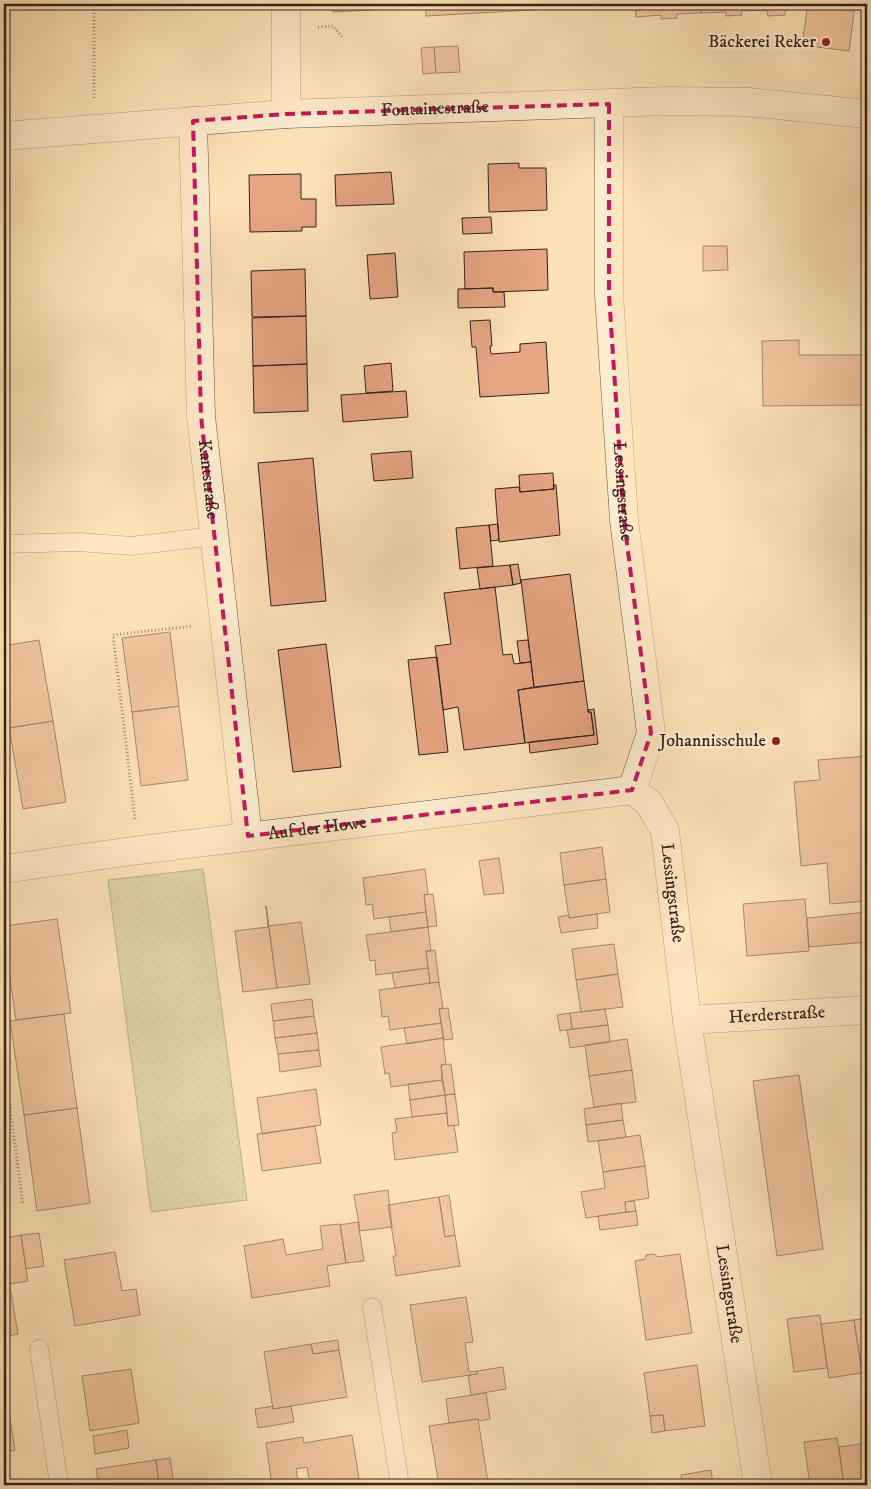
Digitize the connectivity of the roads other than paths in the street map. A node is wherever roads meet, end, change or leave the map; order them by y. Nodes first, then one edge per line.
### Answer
1 (286, 4) edge
2 (609, 104) junction
3 (286, 114) junction
4 (867, 114) edge
5 (193, 121) junction
6 (4, 136) edge
7 (213, 536) junction
8 (4, 544) edge
9 (632, 790) junction
10 (248, 836) junction
11 (4, 869) edge
12 (867, 1010) edge
13 (687, 1020) junction
14 (372, 1308) dead end
15 (39, 1349) dead end
16 (59, 1485) edge
17 (400, 1485) edge
18 (758, 1485) edge

1 - 3 street
2 - 3 street, Fontainestraße
2 - 4 street, Fontainestraße
2 - 9 street, Lessingstraße
3 - 5 street, Fontainestraße
5 - 6 street, Fontainestraße
5 - 7 street, Kantstraße
7 - 8 lane
7 - 10 street, Kantstraße
9 - 10 street, Auf der Howe
9 - 13 street, Lessingstraße
10 - 11 street, Auf der Howe
12 - 13 street, Herderstraße
13 - 18 street, Lessingstraße
14 - 17 lane
15 - 16 lane

